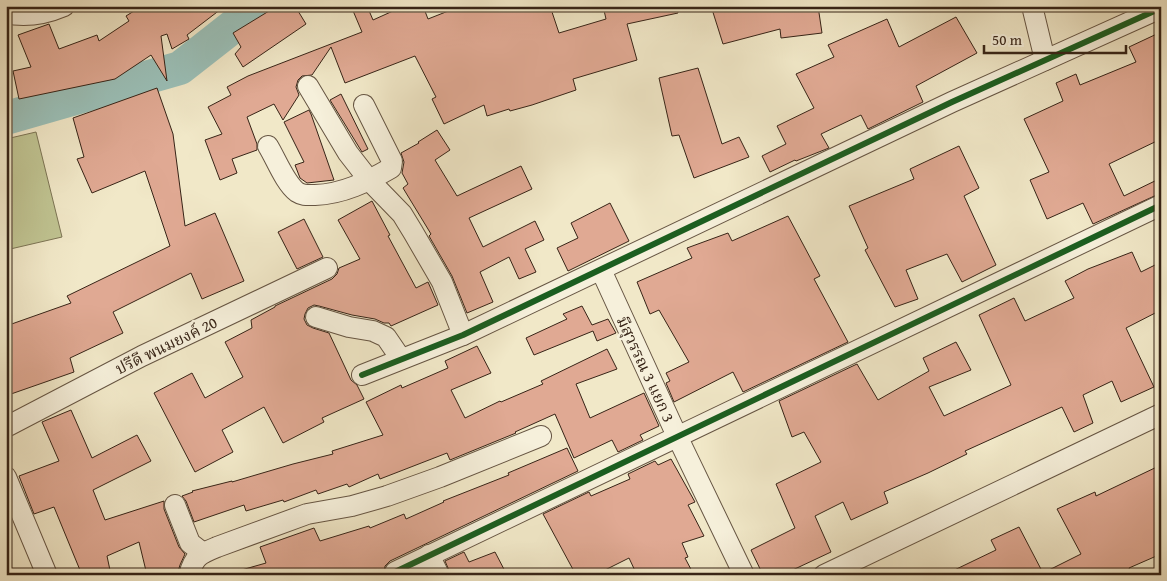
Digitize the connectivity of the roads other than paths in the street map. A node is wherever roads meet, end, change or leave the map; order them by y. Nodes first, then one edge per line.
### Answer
1 (64, 6) edge
2 (1032, 6) edge
3 (1161, 8) edge
4 (6, 13) edge
5 (1045, 60) junction
6 (308, 86) dead end
7 (364, 105) dead end
8 (268, 146) dead end
9 (369, 180) junction
10 (1161, 205) edge
11 (327, 268) dead end
12 (601, 270) junction
13 (316, 317) dead end
14 (463, 335) junction
15 (401, 359) junction
16 (362, 375) dead end
17 (1161, 414) edge
18 (6, 426) edge
19 (542, 436) dead end
20 (677, 436) junction
21 (6, 477) edge
22 (175, 505) dead end
23 (203, 552) junction
24 (430, 555) junction
25 (395, 572) dead end
26 (47, 575) edge
27 (189, 575) edge
28 (440, 575) edge
29 (744, 575) edge
30 (824, 575) edge

1 - 4 street
2 - 5 street
3 - 5 street
5 - 12 street
6 - 9 street
7 - 9 street
8 - 9 street
9 - 14 street
10 - 20 street
11 - 18 street, ปรีดี พนมยงค์ 20
12 - 14 street
12 - 20 street, มีสุวรรณ 3 แยก 3
13 - 15 street
14 - 15 street
15 - 16 street
17 - 30 street
19 - 23 street
20 - 24 street
20 - 29 street, มีสุวรรณ 3 แยก 3
21 - 26 street
22 - 23 street
23 - 27 street
24 - 25 street
24 - 28 street

